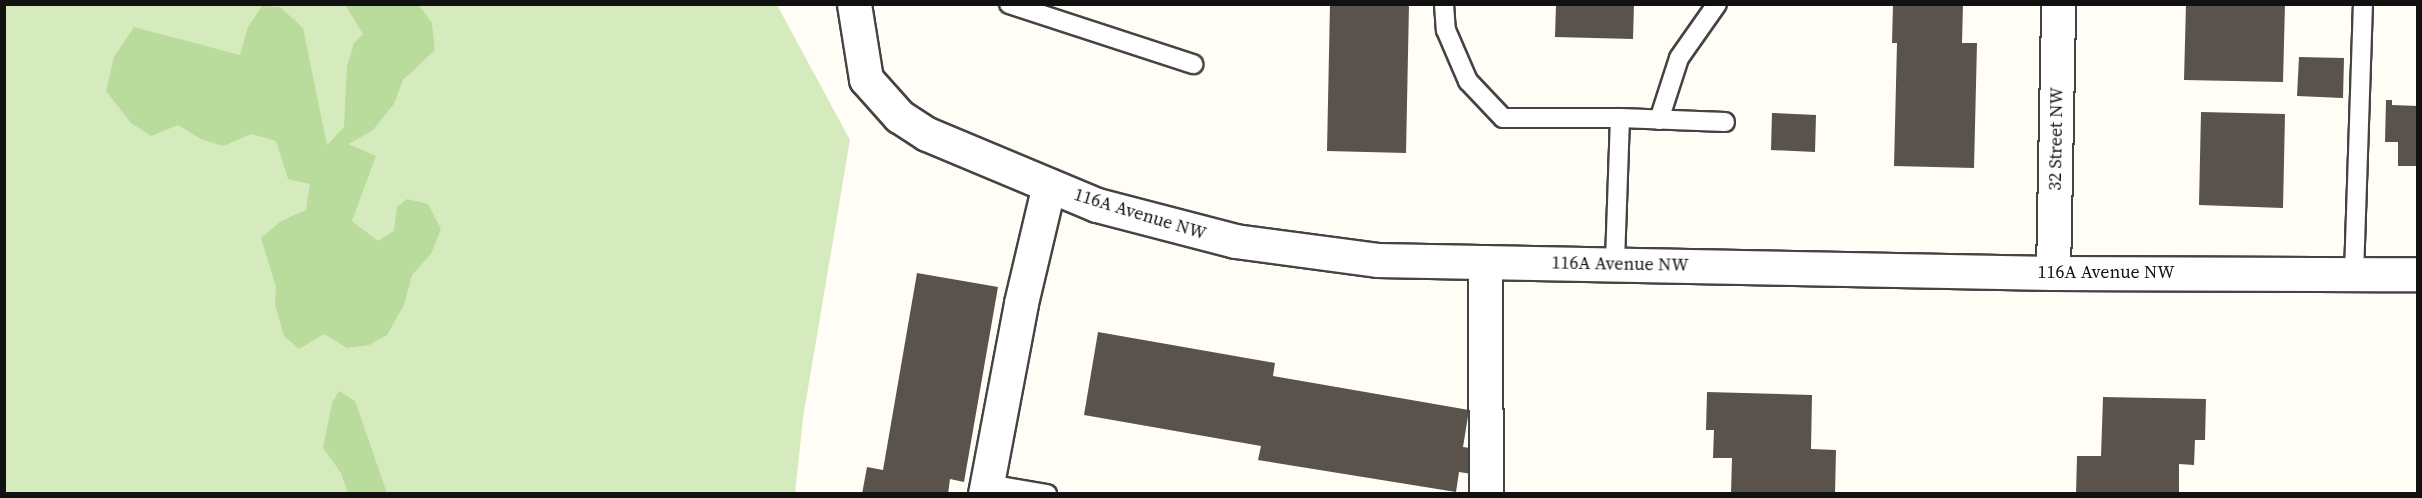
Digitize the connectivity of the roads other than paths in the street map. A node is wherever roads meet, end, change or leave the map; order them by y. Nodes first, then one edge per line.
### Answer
1 (854, 4) edge
2 (1009, 4) edge
3 (1444, 4) edge
4 (1717, 4) edge
5 (2058, 4) edge
6 (2363, 4) edge
7 (1193, 64) dead end
8 (1620, 118) junction
9 (1659, 120) junction
10 (1725, 122) dead end
11 (1049, 185) junction
12 (1485, 262) junction
13 (1615, 264) junction
14 (2053, 273) junction
15 (2354, 274) junction
16 (2418, 274) edge
17 (986, 489) edge
18 (1047, 494) edge
19 (1486, 494) edge

1 - 11 street, 116A Avenue NW
2 - 7 lane
3 - 8 lane
4 - 9 lane
5 - 14 street, 32 Street NW
6 - 15 lane
8 - 9 lane
8 - 13 lane
9 - 10 lane
11 - 12 street, 116A Avenue NW
11 - 17 street
12 - 13 street, 116A Avenue NW
12 - 19 street
13 - 14 street, 116A Avenue NW
14 - 15 street, 116A Avenue NW
15 - 16 street, 116A Avenue NW
17 - 18 lane

